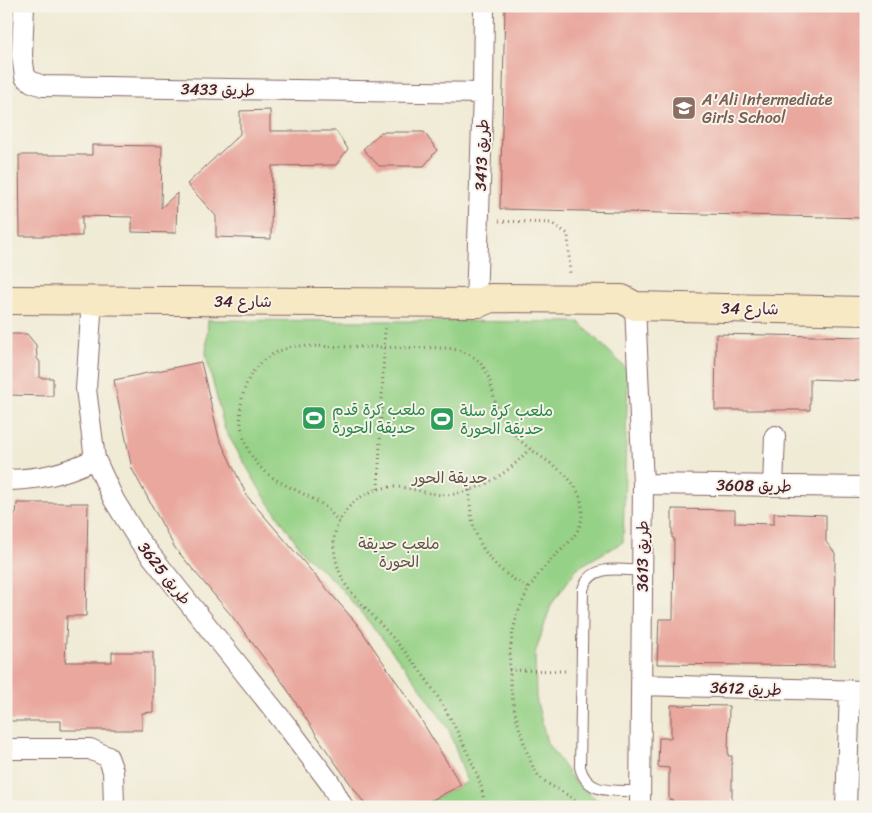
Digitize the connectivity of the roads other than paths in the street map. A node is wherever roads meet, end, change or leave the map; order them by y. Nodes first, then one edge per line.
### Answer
1 (24, 6) edge
2 (484, 6) edge
3 (483, 93) junction
4 (6, 300) edge
5 (92, 300) junction
6 (478, 303) junction
7 (635, 306) junction
8 (866, 311) edge
9 (775, 436) dead end
10 (95, 459) junction
11 (6, 480) edge
12 (643, 484) junction
13 (773, 485) junction
14 (866, 487) edge
15 (642, 570) junction
16 (641, 685) junction
17 (858, 691) edge
18 (6, 749) edge
19 (640, 799) edge
20 (114, 807) edge
21 (343, 807) edge
22 (846, 807) edge

1 - 3 street, طريق 3433
2 - 3 street, طريق 3413
3 - 6 street, طريق 3413
4 - 5 street, شارع 34
5 - 6 street, شارع 34
5 - 10 street, طريق 3625
6 - 7 street, شارع 34
6 - 7 street, شارع 34
7 - 8 street, شارع 34
7 - 12 street, طريق 3613
9 - 13 street
10 - 11 street
10 - 21 street, طريق 3625
12 - 13 street, طريق 3608
12 - 15 street, طريق 3613
13 - 14 street, طريق 3608
15 - 16 street, طريق 3613
15 - 19 lane
16 - 17 street, طريق 3612
16 - 19 street, طريق 3613
17 - 22 street, طريق 3612
18 - 20 street

